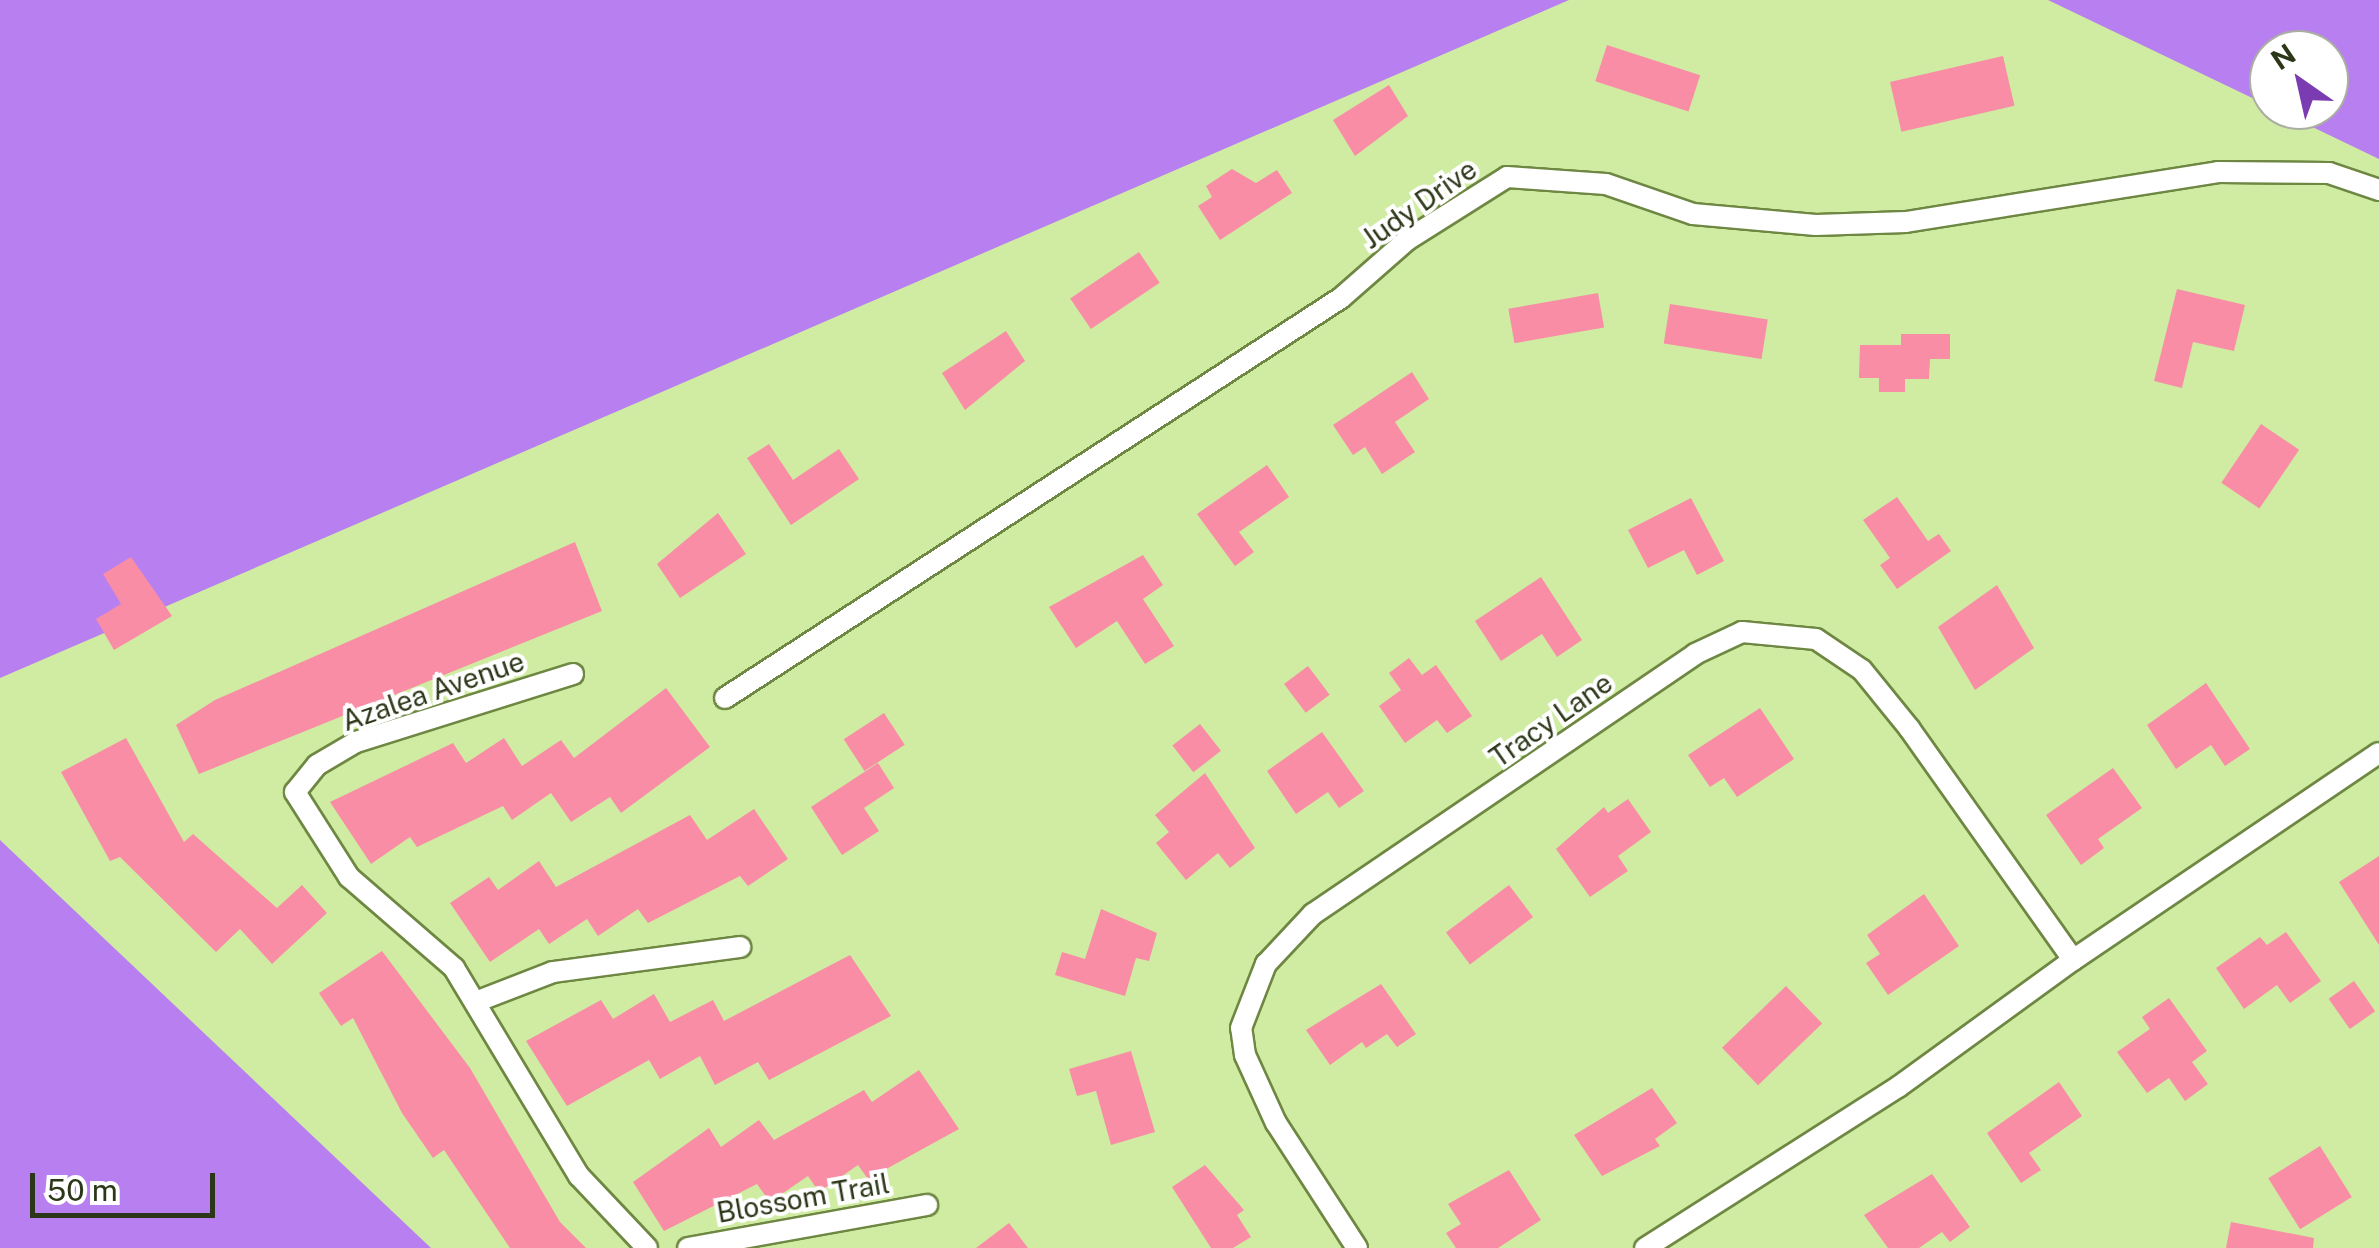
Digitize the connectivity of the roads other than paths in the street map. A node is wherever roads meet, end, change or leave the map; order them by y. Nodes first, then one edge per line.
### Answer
1 (2379, 190) edge
2 (573, 674) dead end
3 (725, 698) dead end
4 (2379, 753) edge
5 (740, 947) dead end
6 (2072, 960) junction
7 (478, 1000) junction
8 (927, 1205) dead end
9 (646, 1248) edge
10 (688, 1248) edge
11 (1357, 1248) edge
12 (1645, 1248) edge

1 - 3 street, Judy Drive
2 - 7 street, Azalea Avenue
4 - 6 street
5 - 7 street
6 - 11 street, Tracy Lane
6 - 12 street
7 - 9 street
8 - 10 street, Blossom Trail

